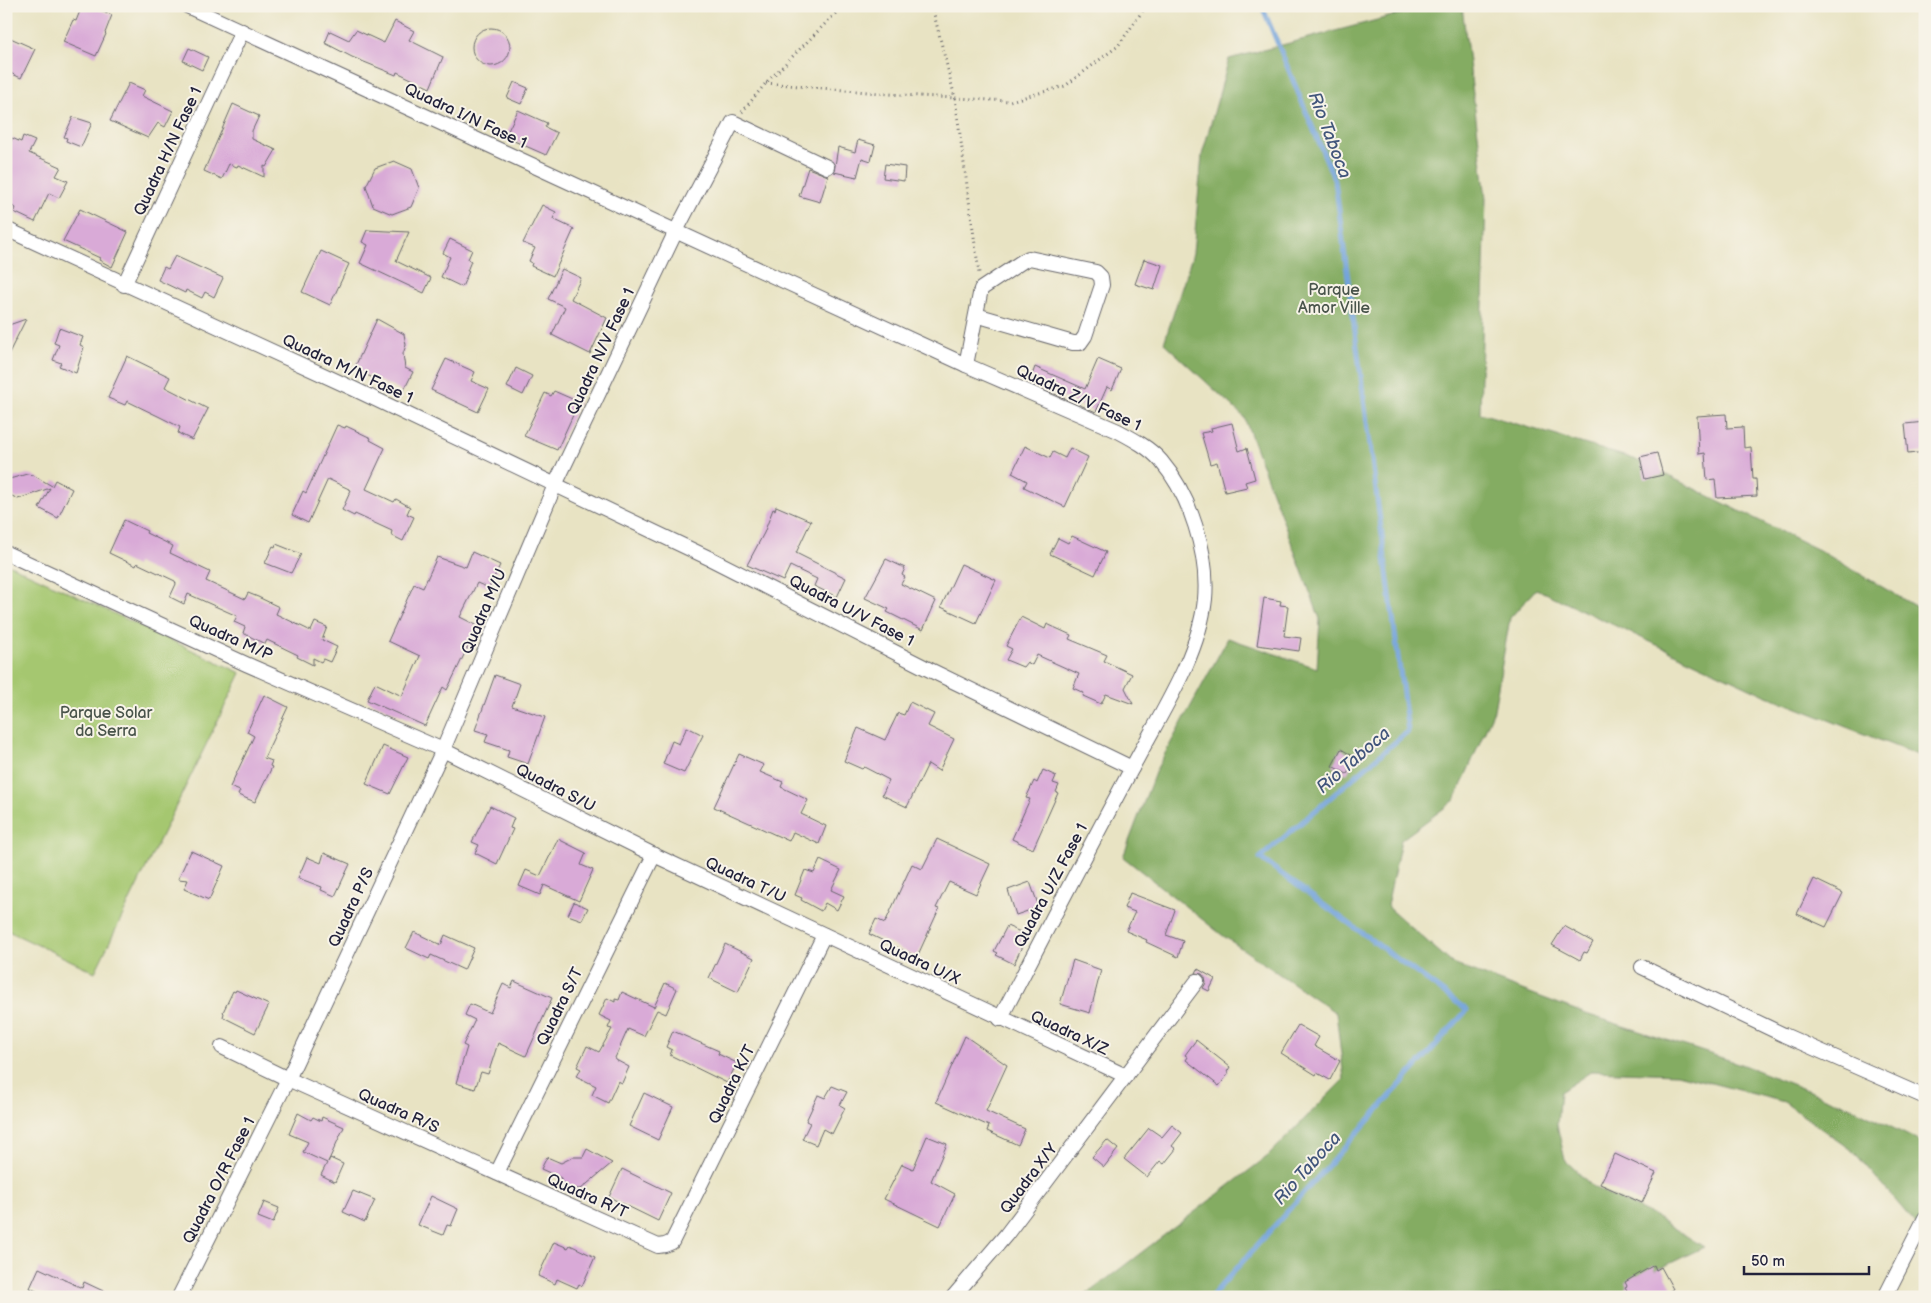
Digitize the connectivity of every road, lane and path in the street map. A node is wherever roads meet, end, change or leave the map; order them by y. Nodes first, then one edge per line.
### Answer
1 (187, 6) edge
2 (843, 6) edge
3 (932, 6) edge
4 (1146, 6) edge
5 (242, 31) junction
6 (766, 83) junction
7 (955, 98) junction
8 (733, 122) junction
9 (827, 167) dead end
10 (6, 229) edge
11 (676, 231) junction
12 (124, 285) junction
13 (981, 289) junction
14 (976, 315) junction
15 (966, 365) junction
16 (555, 485) junction
17 (6, 553) edge
18 (443, 750) junction
19 (1132, 768) junction
20 (654, 855) junction
21 (824, 935) junction
22 (1642, 968) dead end
23 (1197, 981) dead end
24 (1000, 1019) junction
25 (222, 1046) dead end
26 (1126, 1076) junction
27 (288, 1079) junction
28 (1925, 1097) edge
29 (497, 1172) junction
30 (1925, 1218) edge
31 (666, 1245) joint
32 (179, 1297) edge
33 (953, 1297) edge
34 (1885, 1297) edge

1 - 5 street, Quadra I/N Fase 1
2 - 6 path
3 - 7 path
4 - 7 path
5 - 11 street, Quadra I/N Fase 1
5 - 12 street, Quadra H/N Fase 1
6 - 7 path
6 - 8 path
7 - 13 path
8 - 9 street
8 - 11 street, Quadra N/V Fase 1
10 - 12 street, Quadra M/N Fase 1
11 - 15 street, Quadra Z/V Fase 1
11 - 16 street, Quadra N/V Fase 1
12 - 16 street, Quadra M/N Fase 1
13 - 14 street
13 - 14 street
14 - 15 street
15 - 19 street, Quadra Z/V Fase 1
16 - 18 street, Quadra M/U
16 - 19 street, Quadra U/V Fase 1
17 - 18 street, Quadra M/P
18 - 20 street, Quadra S/U
18 - 27 street, Quadra P/S
19 - 24 street, Quadra U/Z Fase 1
20 - 21 street, Quadra T/U
20 - 29 street, Quadra S/T
21 - 24 street, Quadra U/X
21 - 31 street, Quadra K/T
22 - 28 street
23 - 26 street, Quadra X/Y
24 - 26 street, Quadra X/Z
25 - 27 street, Quadra R/S
26 - 33 street, Quadra X/Y
27 - 29 street, Quadra R/S
27 - 32 street, Quadra O/R Fase 1
29 - 31 street, Quadra R/T
30 - 34 street

